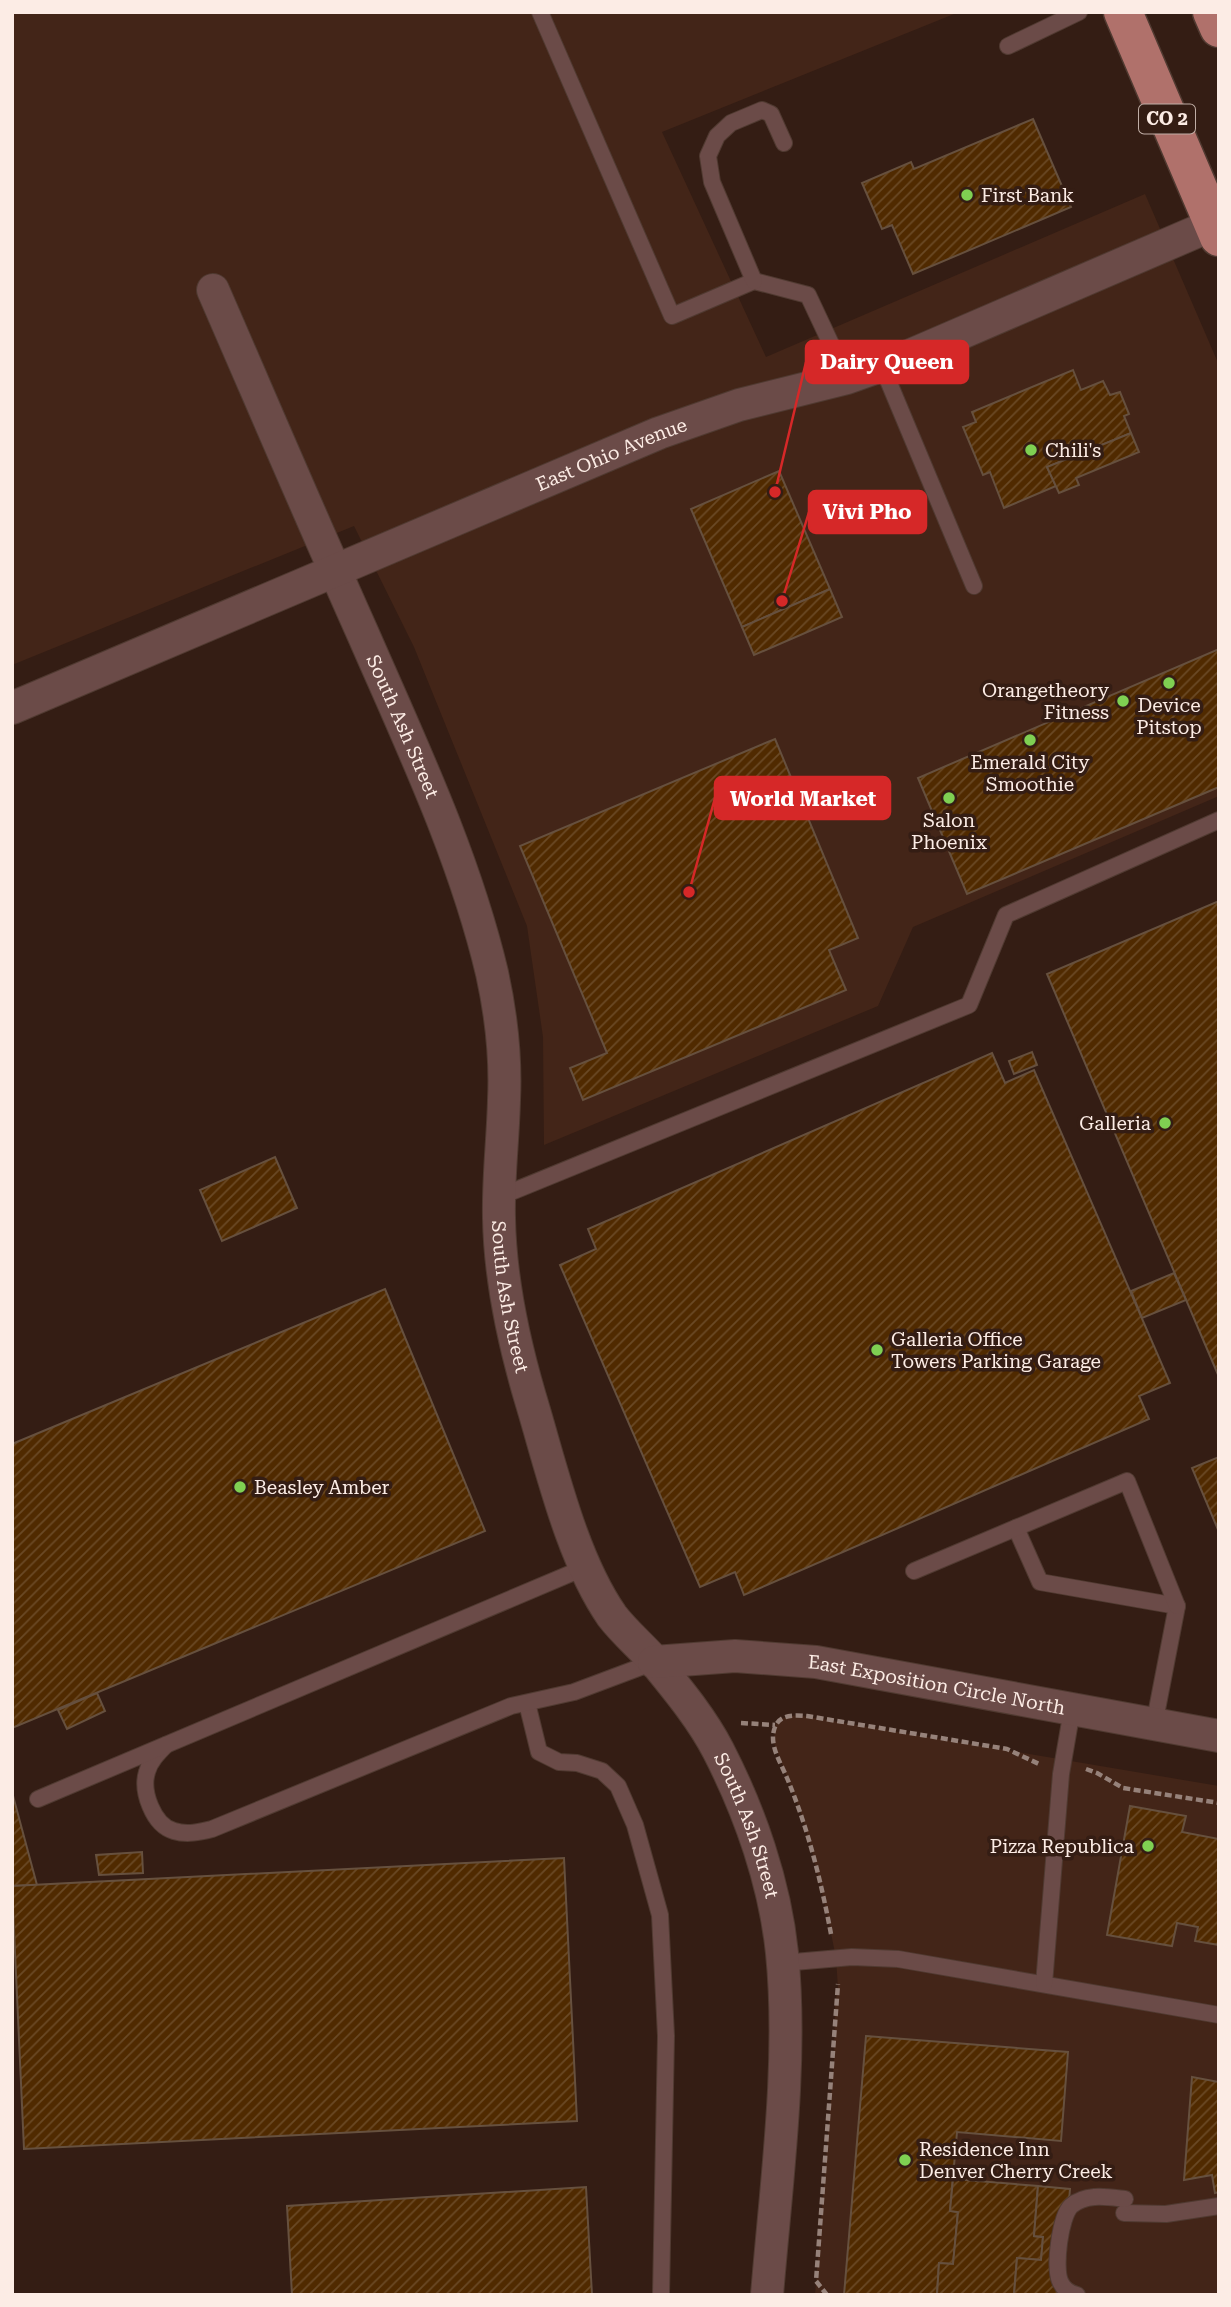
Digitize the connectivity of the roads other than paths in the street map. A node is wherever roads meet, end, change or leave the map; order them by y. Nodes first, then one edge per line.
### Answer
1 (540, 12) edge
2 (1079, 12) edge
3 (1122, 12) edge
4 (1212, 12) edge
5 (1219, 28) edge
6 (1008, 46) dead end
7 (784, 144) dead end
8 (1217, 228) edge
9 (754, 281) junction
10 (213, 290) dead end
11 (882, 366) junction
12 (847, 378) junction
13 (335, 571) junction
14 (974, 586) dead end
15 (12, 708) edge
16 (1219, 820) edge
17 (499, 1197) junction
18 (1016, 1528) junction
19 (586, 1567) junction
20 (914, 1571) dead end
21 (1177, 1606) junction
22 (654, 1662) junction
23 (527, 1703) junction
24 (1072, 1710) junction
25 (1154, 1725) junction
26 (1219, 1737) edge
27 (166, 1745) junction
28 (38, 1799) dead end
29 (782, 1963) junction
30 (1044, 1984) junction
31 (1219, 2015) edge
32 (1219, 2206) edge
33 (661, 2295) edge
34 (767, 2295) edge
35 (1077, 2295) edge

1 - 9 lane
2 - 6 lane
3 - 8 main road, CO 2
4 - 5 main road
7 - 9 lane
8 - 11 street, East Ohio Avenue
9 - 12 lane
10 - 13 street, South Ash Street
11 - 12 street, East Ohio Avenue
11 - 14 lane
12 - 13 street, East Ohio Avenue
13 - 15 street, East Ohio Avenue
13 - 17 street, South Ash Street
16 - 17 lane
17 - 19 street, South Ash Street
18 - 20 lane
18 - 21 lane
18 - 21 lane
19 - 22 street, South Ash Street
19 - 27 lane
21 - 25 lane
22 - 23 lane
22 - 24 street, East Exposition Circle North
22 - 29 street, South Ash Street
23 - 27 lane
23 - 33 lane
24 - 25 street, East Exposition Circle North
24 - 30 lane
25 - 26 street, East Exposition Circle North
27 - 28 lane
29 - 30 lane
29 - 34 street, South Ash Street
30 - 31 lane
32 - 35 lane

